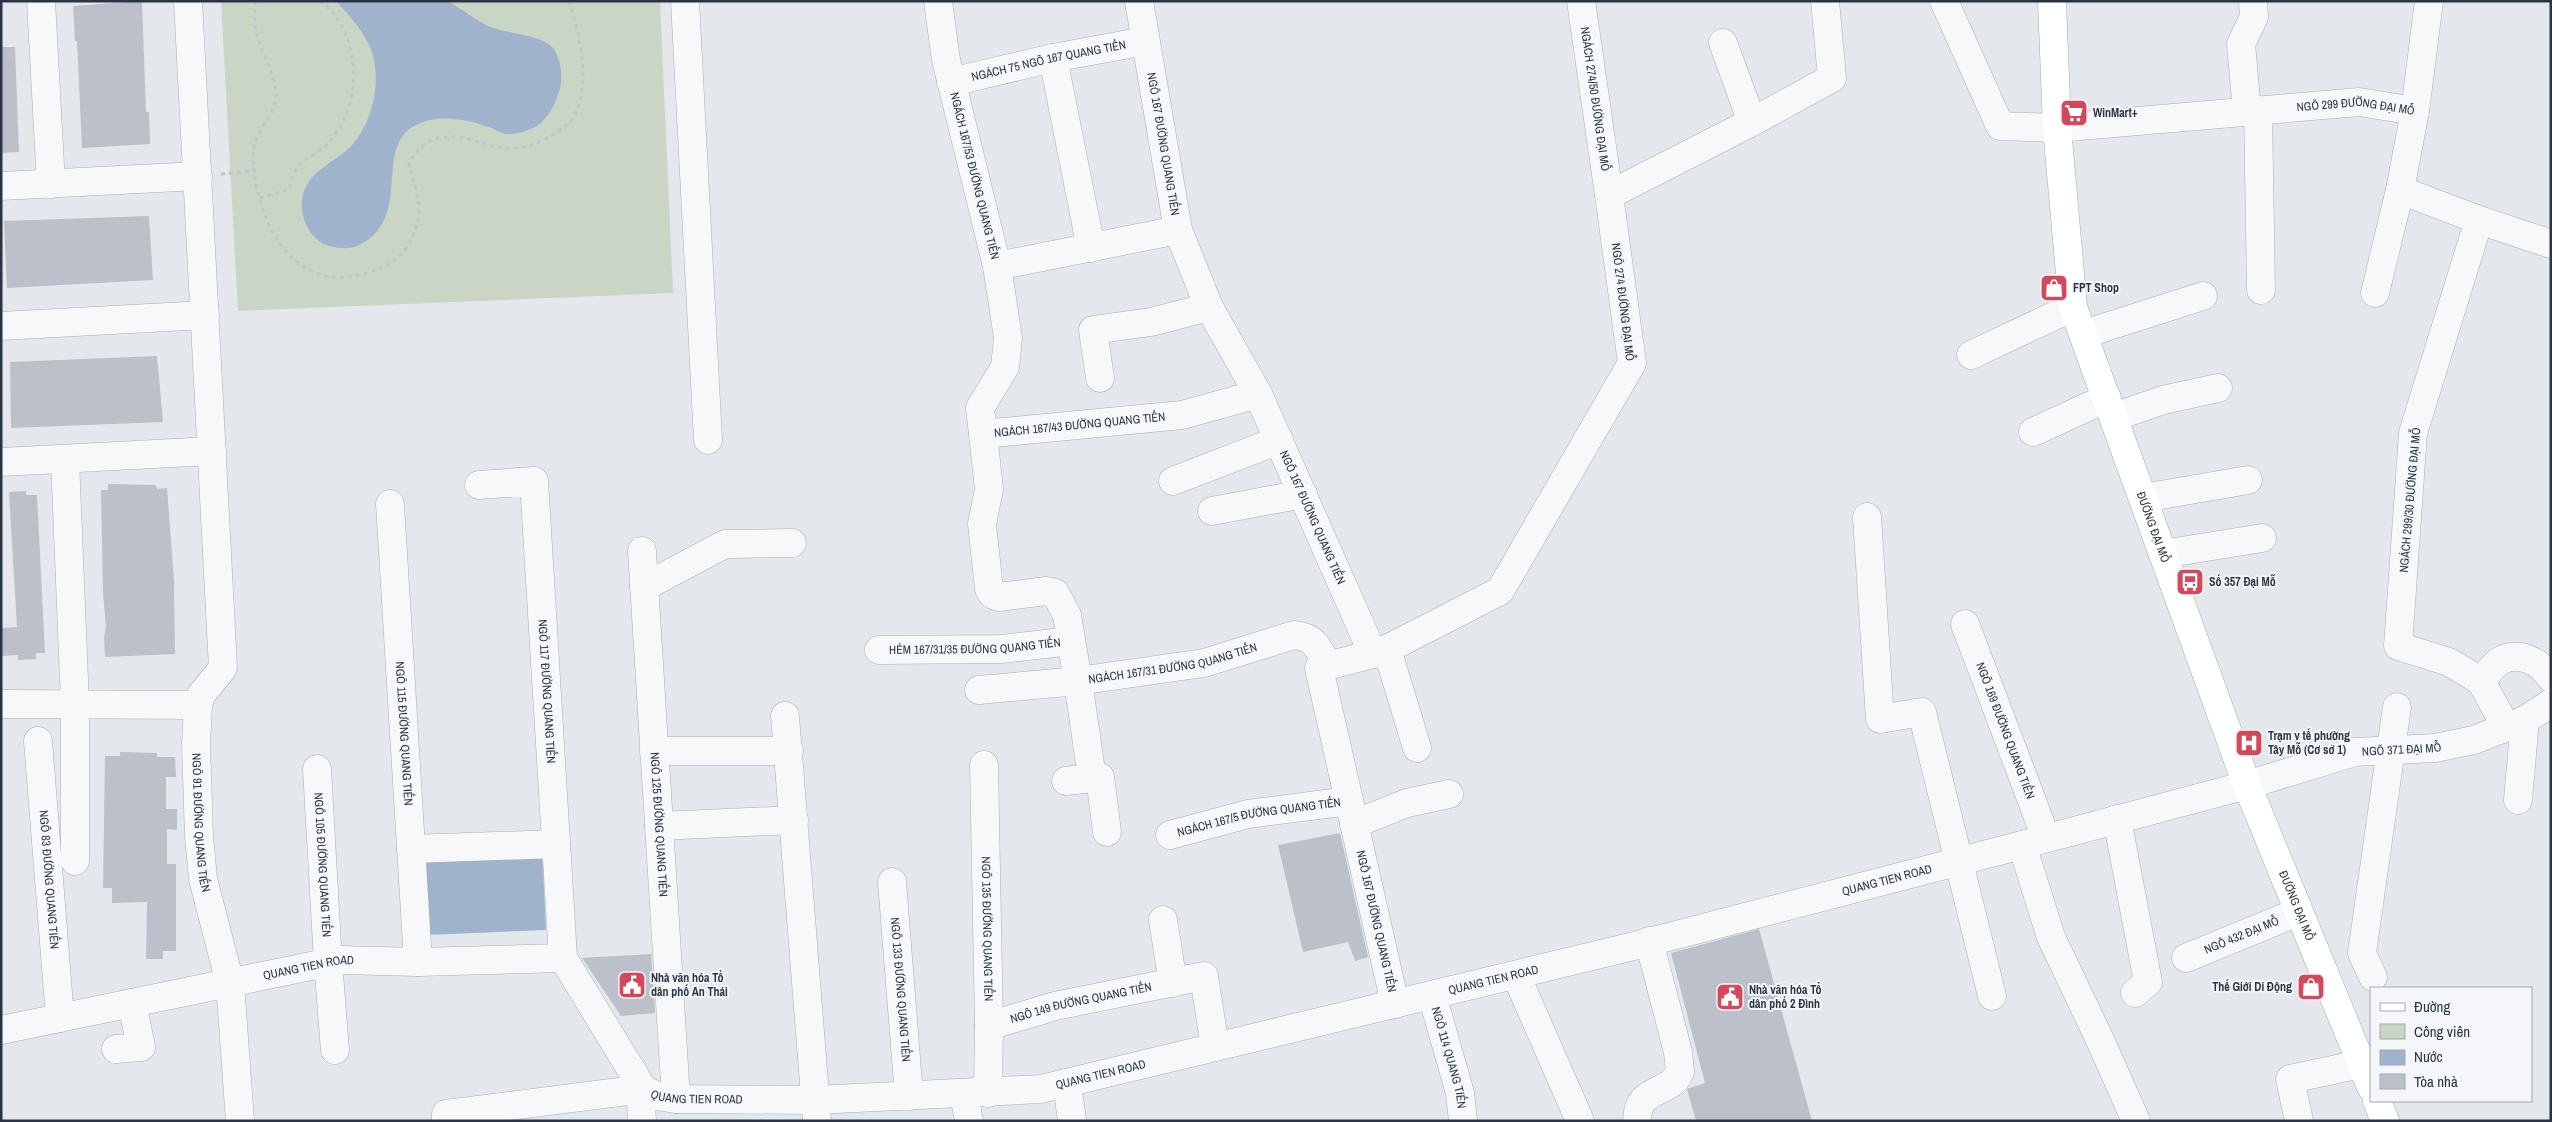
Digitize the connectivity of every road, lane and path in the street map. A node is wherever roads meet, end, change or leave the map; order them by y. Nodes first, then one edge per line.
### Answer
1 (41, 1) edge
2 (188, 1) edge
3 (255, 1) edge
4 (322, 1) edge
5 (569, 1) edge
6 (684, 1) edge
7 (938, 1) edge
8 (1138, 1) edge
9 (1581, 1) edge
10 (1825, 1) edge
11 (1944, 1) edge
12 (2052, 1) edge
13 (2253, 1) edge
14 (2429, 1) edge
15 (1145, 41) junction
16 (1723, 43) dead end
17 (1053, 58) junction
18 (951, 82) junction
19 (2253, 111) junction
20 (2415, 111) junction
21 (1752, 122) junction
22 (2057, 128) junction
23 (254, 171) junction
24 (198, 176) junction
25 (51, 184) junction
26 (1, 186) edge
27 (2400, 190) junction
28 (1609, 196) junction
29 (260, 198) junction
30 (2479, 220) junction
31 (1178, 230) junction
32 (2551, 244) edge
33 (1091, 248) junction
34 (997, 266) junction
35 (2261, 290) dead end
36 (2376, 293) dead end
37 (2203, 296) dead end
38 (1209, 307) junction
39 (2073, 307) junction
40 (205, 315) junction
41 (1, 326) edge
42 (2084, 334) junction
43 (1971, 355) dead end
44 (1100, 378) dead end
45 (2218, 388) dead end
46 (1258, 394) junction
47 (2110, 407) junction
48 (2033, 432) dead end
49 (984, 434) junction
50 (708, 440) dead end
51 (1279, 440) junction
52 (212, 451) junction
53 (65, 458) junction
54 (1, 462) edge
55 (2248, 480) dead end
56 (1173, 481) dead end
57 (480, 485) dead end
58 (1303, 494) junction
59 (2143, 498) junction
60 (390, 504) dead end
61 (1212, 511) dead end
62 (1868, 517) dead end
63 (2262, 538) dead end
64 (792, 543) dead end
65 (642, 551) dead end
66 (2163, 554) junction
67 (644, 587) junction
68 (1965, 624) dead end
69 (1071, 641) junction
70 (879, 650) dead end
71 (1380, 651) junction
72 (1326, 666) junction
73 (2551, 678) edge
74 (1078, 681) junction
75 (2481, 681) junction
76 (979, 690) dead end
77 (2551, 703) edge
78 (1, 704) edge
79 (76, 704) junction
80 (198, 705) junction
81 (2397, 707) dead end
82 (785, 716) dead end
83 (2515, 723) junction
84 (38, 741) dead end
85 (1417, 748) dead end
86 (654, 751) junction
87 (789, 751) junction
88 (2391, 752) junction
89 (984, 765) dead end
90 (317, 769) dead end
91 (2247, 784) junction
92 (1449, 794) dead end
93 (2518, 800) dead end
94 (1352, 812) junction
95 (2117, 819) junction
96 (794, 820) junction
97 (659, 826) junction
98 (1107, 832) dead end
99 (1170, 835) dead end
100 (2034, 841) junction
101 (556, 844) junction
102 (411, 848) junction
103 (75, 861) dead end
104 (1958, 861) junction
105 (892, 882) dead end
106 (2298, 912) junction
107 (1164, 920) dead end
108 (1649, 941) junction
109 (563, 958) junction
110 (2186, 958) dead end
111 (328, 962) junction
112 (418, 962) junction
113 (1516, 975) junction
114 (2374, 977) dead end
115 (1173, 982) junction
116 (230, 983) junction
117 (2135, 993) dead end
118 (1432, 995) junction
119 (1992, 996) dead end
120 (132, 1003) junction
121 (1396, 1004) junction
122 (60, 1018) junction
123 (989, 1026) junction
124 (1, 1030) edge
125 (1215, 1047) junction
126 (116, 1049) dead end
127 (336, 1050) dead end
128 (2366, 1075) edge
129 (1067, 1083) junction
130 (644, 1089) junction
131 (976, 1093) junction
132 (909, 1096) junction
133 (676, 1099) junction
134 (2377, 1102) edge
135 (816, 1111) edge
136 (240, 1121) edge
137 (446, 1121) edge
138 (642, 1121) edge
139 (969, 1121) edge
140 (1072, 1121) edge
141 (1463, 1121) edge
142 (1580, 1121) edge
143 (1637, 1121) edge
144 (2136, 1121) edge
145 (2299, 1121) edge
146 (2386, 1121) edge

1 - 25 street
2 - 24 street
3 - 23 path
4 - 29 path
5 - 29 path
6 - 50 street
7 - 18 street, NGÁCH 167/53 ĐƯỜNG QUANG TIẾN
8 - 15 street, NGÕ 167 ĐƯỜNG QUANG TIẾN
9 - 28 street, NGÁCH 274/50 ĐƯỜNG ĐẠI MỖ
10 - 21 street
11 - 22 street, NGÕ 299 ĐƯỜNG ĐẠI MỖ
12 - 22 main road, ĐƯỜNG ĐẠI MỖ
13 - 19 street
14 - 20 street
15 - 17 street, NGÁCH 75 NGÕ 167 QUANG TIẾN
15 - 31 street, NGÕ 167 ĐƯỜNG QUANG TIẾN
16 - 21 street
17 - 18 street, NGÁCH 75 NGÕ 167 QUANG TIẾN
17 - 33 street
18 - 34 street, NGÁCH 167/53 ĐƯỜNG QUANG TIẾN
19 - 20 street, NGÕ 299 ĐƯỜNG ĐẠI MỖ
19 - 22 street, NGÕ 299 ĐƯỜNG ĐẠI MỖ
19 - 35 street
20 - 27 street, NGÕ 299 ĐƯỜNG ĐẠI MỖ
21 - 28 street
22 - 39 main road, ĐƯỜNG ĐẠI MỖ
23 - 24 path
23 - 29 path
24 - 25 street
24 - 40 street
25 - 26 street
27 - 30 street
27 - 36 street, NGÕ 299 ĐƯỜNG ĐẠI MỖ
28 - 71 street, NGÕ 274 ĐƯỜNG ĐẠI MỖ
30 - 32 street
30 - 75 street, NGÁCH 299/30 ĐƯỜNG ĐẠI MỖ
31 - 33 street, NGÁCH 167/53 ĐƯỜNG QUANG TIẾN
31 - 38 street, NGÕ 167 ĐƯỜNG QUANG TIẾN
33 - 34 street, NGÁCH 167/53 ĐƯỜNG QUANG TIẾN
34 - 49 street, NGÁCH 167/43 ĐƯỜNG QUANG TIẾN
37 - 42 street
38 - 44 street
38 - 46 street, NGÕ 167 ĐƯỜNG QUANG TIẾN
39 - 42 main road, ĐƯỜNG ĐẠI MỖ
39 - 43 street
40 - 41 street
40 - 52 street
42 - 47 main road, ĐƯỜNG ĐẠI MỖ
45 - 47 street
46 - 49 street, NGÁCH 167/43 ĐƯỜNG QUANG TIẾN
46 - 51 street, NGÕ 167 ĐƯỜNG QUANG TIẾN
47 - 48 street
47 - 59 main road, ĐƯỜNG ĐẠI MỖ
49 - 69 street, NGÁCH 167/31 ĐƯỜNG QUANG TIẾN
51 - 56 street
51 - 58 street, NGÕ 167 ĐƯỜNG QUANG TIẾN
52 - 53 street
52 - 80 street, NGÕ 91 ĐƯỜNG QUANG TIẾN
53 - 54 street
53 - 79 street
55 - 59 street
57 - 101 street, NGÕ 117 ĐƯỜNG QUANG TIẾN
58 - 61 street
58 - 71 street, NGÕ 167 ĐƯỜNG QUANG TIẾN
59 - 66 main road, ĐƯỜNG ĐẠI MỖ
60 - 102 street, NGÕ 115 ĐƯỜNG QUANG TIẾN
62 - 104 street
63 - 66 street
64 - 67 street
65 - 67 street, NGÕ 125 ĐƯỜNG QUANG TIẾN
66 - 91 main road, ĐƯỜNG ĐẠI MỖ
67 - 86 street, NGÕ 125 ĐƯỜNG QUANG TIẾN
68 - 100 street, NGÕ 169 ĐƯỜNG QUANG TIẾN
69 - 70 street, HẺM 167/31/35 ĐƯỜNG QUANG TIẾN
69 - 74 street, NGÁCH 167/31 ĐƯỜNG QUANG TIẾN
71 - 72 street
71 - 85 street, NGÕ 167 ĐƯỜNG QUANG TIẾN
72 - 74 street, NGÁCH 167/31 ĐƯỜNG QUANG TIẾN
72 - 94 street, NGÕ 167 ĐƯỜNG QUANG TIẾN
73 - 75 street
74 - 76 street
74 - 98 street
75 - 83 street
77 - 83 street, NGÕ 371 ĐẠI MỖ
78 - 79 street
79 - 80 street
79 - 103 street
80 - 116 street, NGÕ 91 ĐƯỜNG QUANG TIẾN
81 - 88 street
82 - 87 street
83 - 88 street, NGÕ 371 ĐẠI MỖ
83 - 93 street
84 - 122 street, NGÕ 83 ĐƯỜNG QUANG TIẾN
86 - 87 street
86 - 97 street, NGÕ 125 ĐƯỜNG QUANG TIẾN
87 - 96 street
88 - 91 street, NGÕ 371 ĐẠI MỖ
88 - 114 street
89 - 123 street, NGÕ 135 ĐƯỜNG QUANG TIẾN
90 - 111 street, NGÕ 105 ĐƯỜNG QUANG TIẾN
91 - 95 street, QUANG TIEN ROAD
91 - 106 main road, ĐƯỜNG ĐẠI MỖ
92 - 94 street, NGÁCH 167/5 ĐƯỜNG QUANG TIẾN
94 - 99 street, NGÁCH 167/5 ĐƯỜNG QUANG TIẾN
94 - 121 street, NGÕ 167 ĐƯỜNG QUANG TIẾN
95 - 100 street, QUANG TIEN ROAD
95 - 117 street
96 - 97 street
96 - 135 street
97 - 133 street, NGÕ 125 ĐƯỜNG QUANG TIẾN
100 - 104 street, QUANG TIEN ROAD
100 - 144 street, NGÕ 169 ĐƯỜNG QUANG TIẾN
101 - 102 street
101 - 109 street, NGÕ 117 ĐƯỜNG QUANG TIẾN
102 - 112 street, NGÕ 115 ĐƯỜNG QUANG TIẾN
104 - 108 street, QUANG TIEN ROAD
104 - 119 street
105 - 132 street, NGÕ 133 ĐƯỜNG QUANG TIẾN
106 - 110 street, NGÕ 432 ĐẠI MỖ
106 - 128 main road, ĐƯỜNG ĐẠI MỖ
107 - 115 street
108 - 113 street, QUANG TIEN ROAD
108 - 143 street
109 - 112 street, QUANG TIEN ROAD
109 - 130 street, QUANG TIEN ROAD
111 - 112 street, QUANG TIEN ROAD
111 - 116 street, QUANG TIEN ROAD
111 - 127 street, NGÕ 105 ĐƯỜNG QUANG TIẾN
113 - 118 street, QUANG TIEN ROAD
113 - 142 street
115 - 123 street, NGÕ 149 ĐƯỜNG QUANG TIẾN
115 - 125 street, NGÕ 149 ĐƯỜNG QUANG TIẾN
116 - 120 street, QUANG TIEN ROAD
116 - 136 street, NGÕ 91 ĐƯỜNG QUANG TIẾN
118 - 121 street, QUANG TIEN ROAD
118 - 141 street, NGÕ 114 QUANG TIẾN
120 - 122 street, QUANG TIEN ROAD
120 - 126 street
121 - 125 street, QUANG TIEN ROAD
122 - 124 street, QUANG TIEN ROAD
123 - 131 street, NGÕ 135 ĐƯỜNG QUANG TIẾN
125 - 129 street, QUANG TIEN ROAD
128 - 145 street
129 - 131 street, QUANG TIEN ROAD
129 - 140 street
130 - 133 street, QUANG TIEN ROAD
130 - 137 street
130 - 138 street
131 - 132 street, QUANG TIEN ROAD
131 - 139 street, NGÕ 135 ĐƯỜNG QUANG TIẾN
132 - 135 street, QUANG TIEN ROAD
133 - 135 street, QUANG TIEN ROAD
134 - 146 main road

